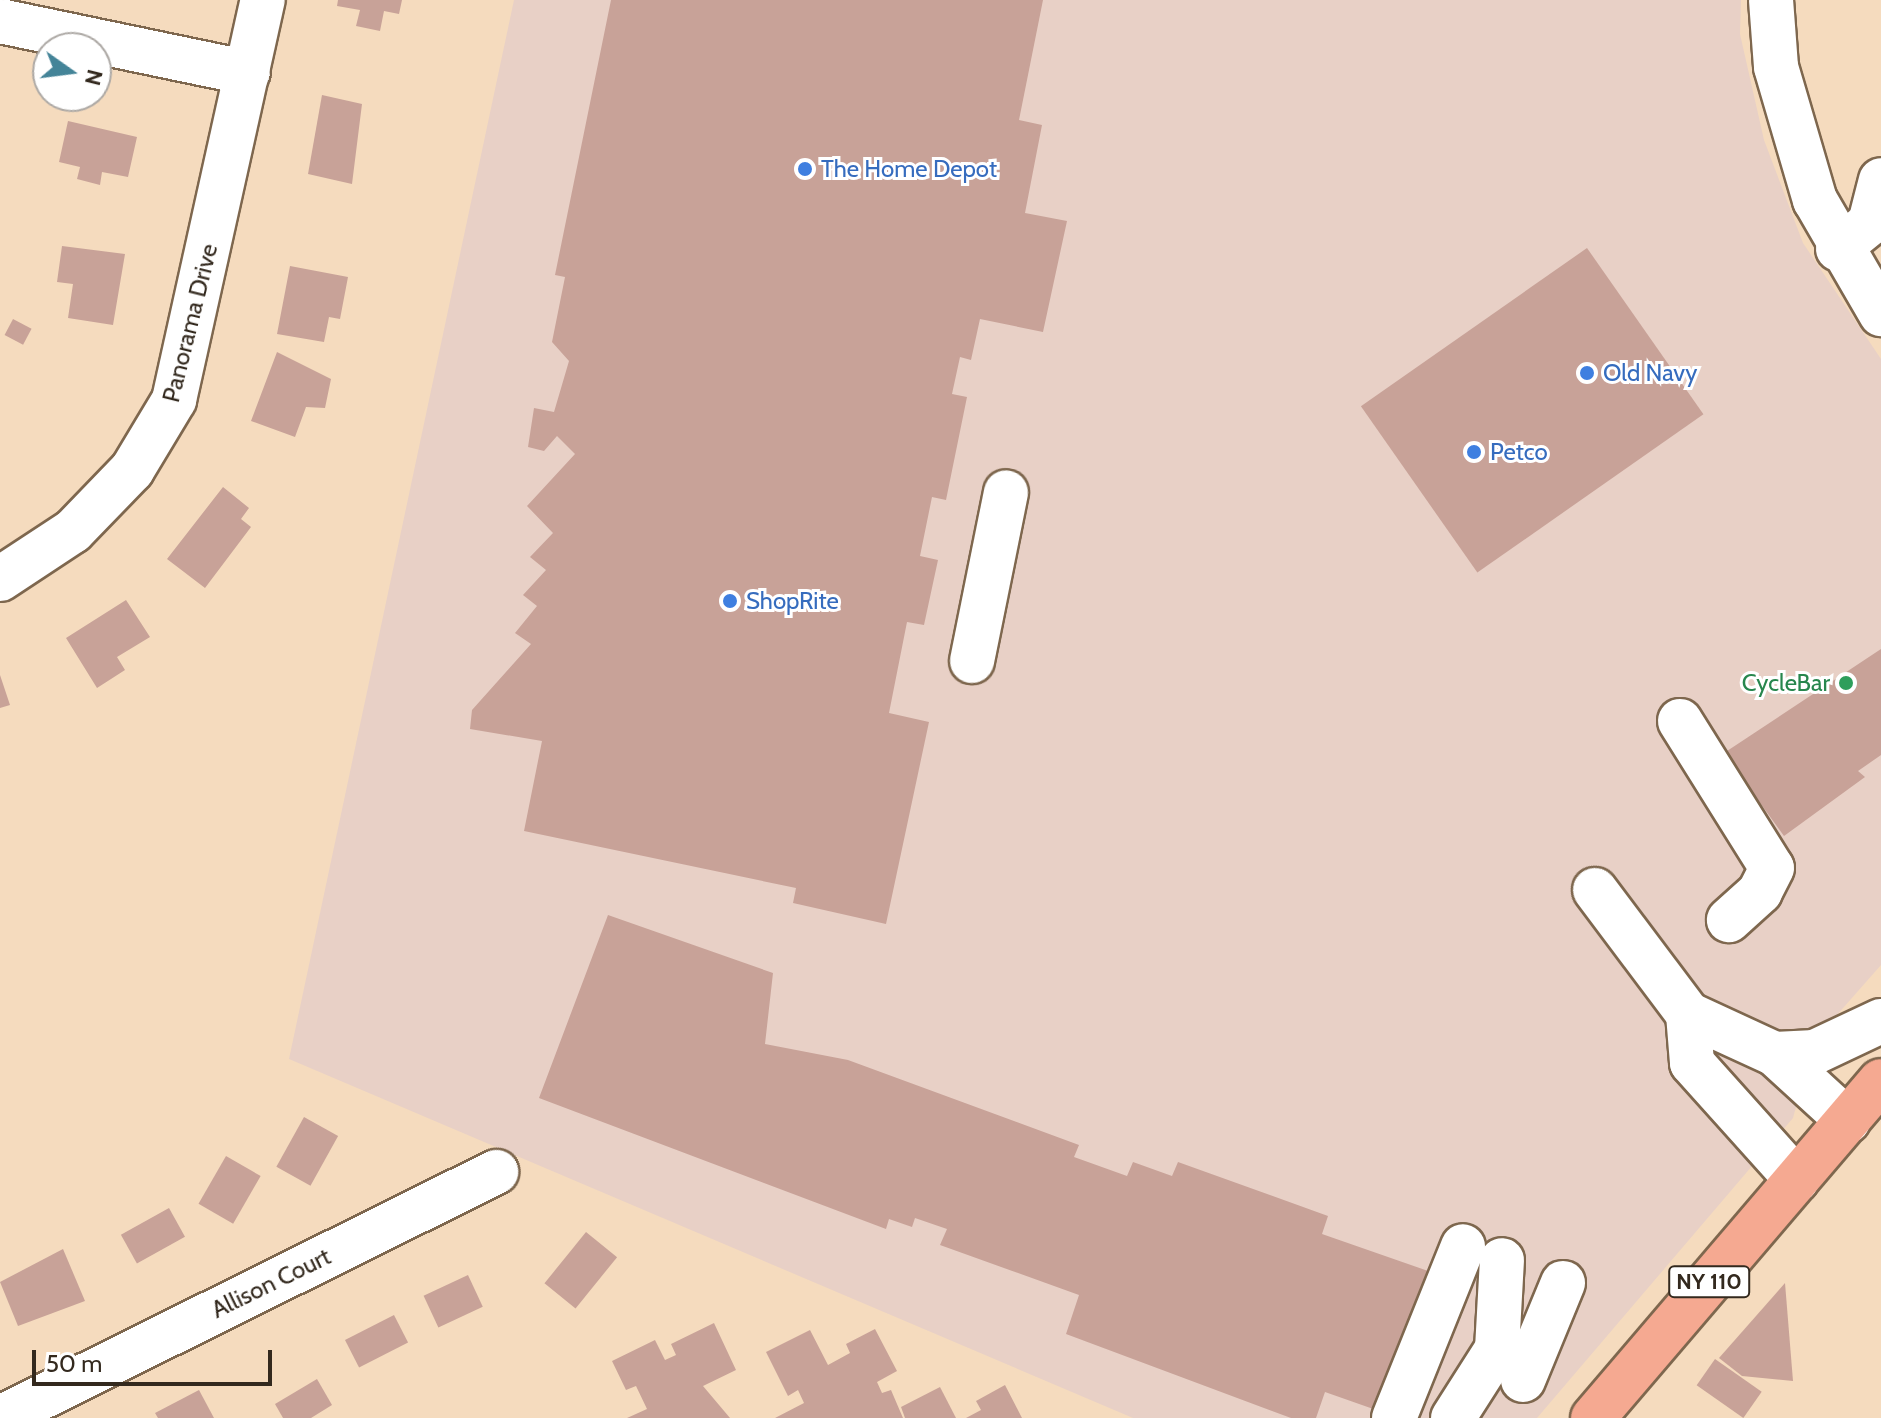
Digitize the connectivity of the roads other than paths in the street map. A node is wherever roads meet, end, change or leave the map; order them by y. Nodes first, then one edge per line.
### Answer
1 (263, 0) edge
2 (1771, 0) edge
3 (0, 21) edge
4 (248, 73) junction
5 (1881, 180) edge
6 (1838, 249) junction
7 (1881, 314) edge
8 (1006, 492) dead end
9 (0, 579) edge
10 (972, 661) dead end
11 (1680, 721) dead end
12 (1595, 890) dead end
13 (1729, 920) dead end
14 (1688, 1014) junction
15 (1881, 1021) edge
16 (1775, 1054) junction
17 (1881, 1081) edge
18 (1848, 1121) junction
19 (496, 1172) dead end
20 (1797, 1180) junction
21 (1563, 1283) dead end
22 (1523, 1380) dead end
23 (1624, 1401) edge
24 (2, 1416) edge
25 (1394, 1418) edge
26 (1453, 1418) edge
27 (1593, 1418) edge

1 - 4 street, Panorama Drive
2 - 6 street
3 - 4 street
4 - 9 street, Panorama Drive
5 - 6 street
6 - 7 street
8 - 10 street
11 - 13 street
12 - 14 street
14 - 16 street
14 - 20 street
15 - 16 street
16 - 18 street
17 - 18 main road, NY 110
18 - 20 main road, NY 110
19 - 24 street, Allison Court
20 - 23 main road, NY 110
21 - 22 street
23 - 27 main road, NY 110
25 - 26 street

